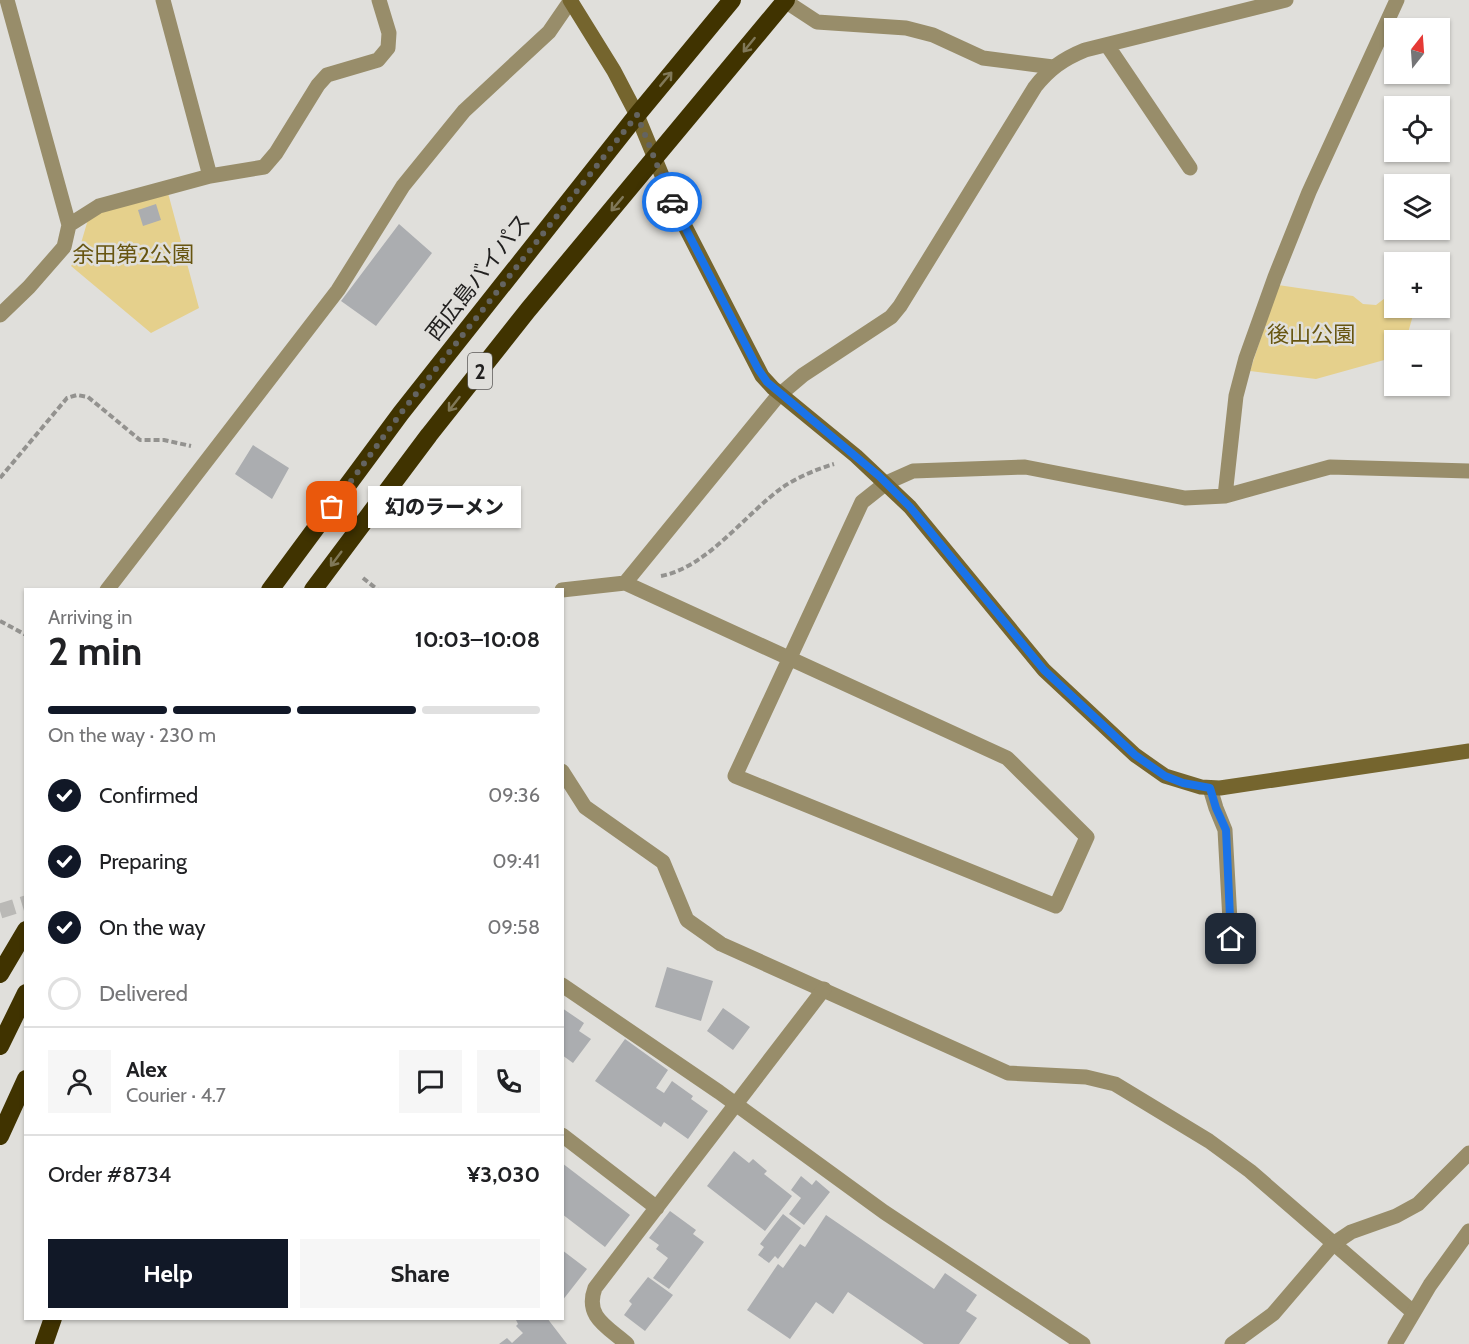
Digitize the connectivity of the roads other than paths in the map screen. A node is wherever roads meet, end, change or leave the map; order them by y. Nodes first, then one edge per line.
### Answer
1 (7, 0) edge
2 (163, 0) edge
3 (379, 0) edge
4 (570, 0) edge
5 (732, 0) edge
6 (1286, 0) edge
7 (1397, 0) edge
8 (786, 1) edge
9 (1107, 45) junction
10 (1053, 67) junction
11 (637, 115) junction
12 (655, 159) junction
13 (1190, 168) dead end
14 (210, 176) junction
15 (69, 225) junction
16 (0, 315) edge
17 (780, 394) junction
18 (1469, 471) edge
19 (886, 483) junction
20 (1225, 496) junction
21 (625, 583) junction
22 (109, 588) edge
23 (271, 588) edge
24 (315, 588) edge
25 (564, 590) edge
26 (789, 657) junction
27 (1469, 751) edge
28 (564, 774) edge
29 (1210, 788) junction
30 (24, 933) edge
31 (1231, 939) dead end
32 (0, 974) edge
33 (564, 986) edge
34 (824, 989) junction
35 (24, 997) edge
36 (0, 1046) edge
37 (24, 1083) edge
38 (736, 1104) junction
39 (0, 1136) edge
40 (564, 1137) edge
41 (1469, 1153) edge
42 (657, 1208) junction
43 (1469, 1231) edge
44 (1333, 1244) junction
45 (1413, 1312) junction
46 (52, 1320) edge
47 (44, 1344) edge
48 (627, 1344) edge
49 (1083, 1344) edge
50 (1232, 1344) edge
51 (1395, 1344) edge

1 - 15 street
2 - 14 street
3 - 14 street
4 - 11 street
4 - 22 street
11 -> 5 highway, 西広島バイパス / 2
6 - 9 street
7 - 20 street
8 - 10 street
8 -> 12 highway, 2
9 - 10 street
9 - 13 street
10 - 17 street
11 - 12 street
11 - 23 highway, 西広島バイパス / 2
12 - 17 street
12 -> 24 highway, 2
14 - 15 street
15 - 16 street
17 - 19 street
17 - 21 street
18 - 20 street
19 - 20 street
19 - 26 street
19 - 29 street
21 - 25 street
21 - 26 street
26 - 26 street
27 - 29 street
28 - 34 street
29 - 31 street
30 - 32 highway
33 - 38 street
34 - 38 street
34 - 44 street
35 - 36 highway
37 - 39 highway
38 - 42 street
38 - 49 street
40 - 42 street
41 - 44 street
42 - 48 street
43 - 45 street
44 - 45 street
44 - 50 street
45 - 51 street
46 - 47 highway

